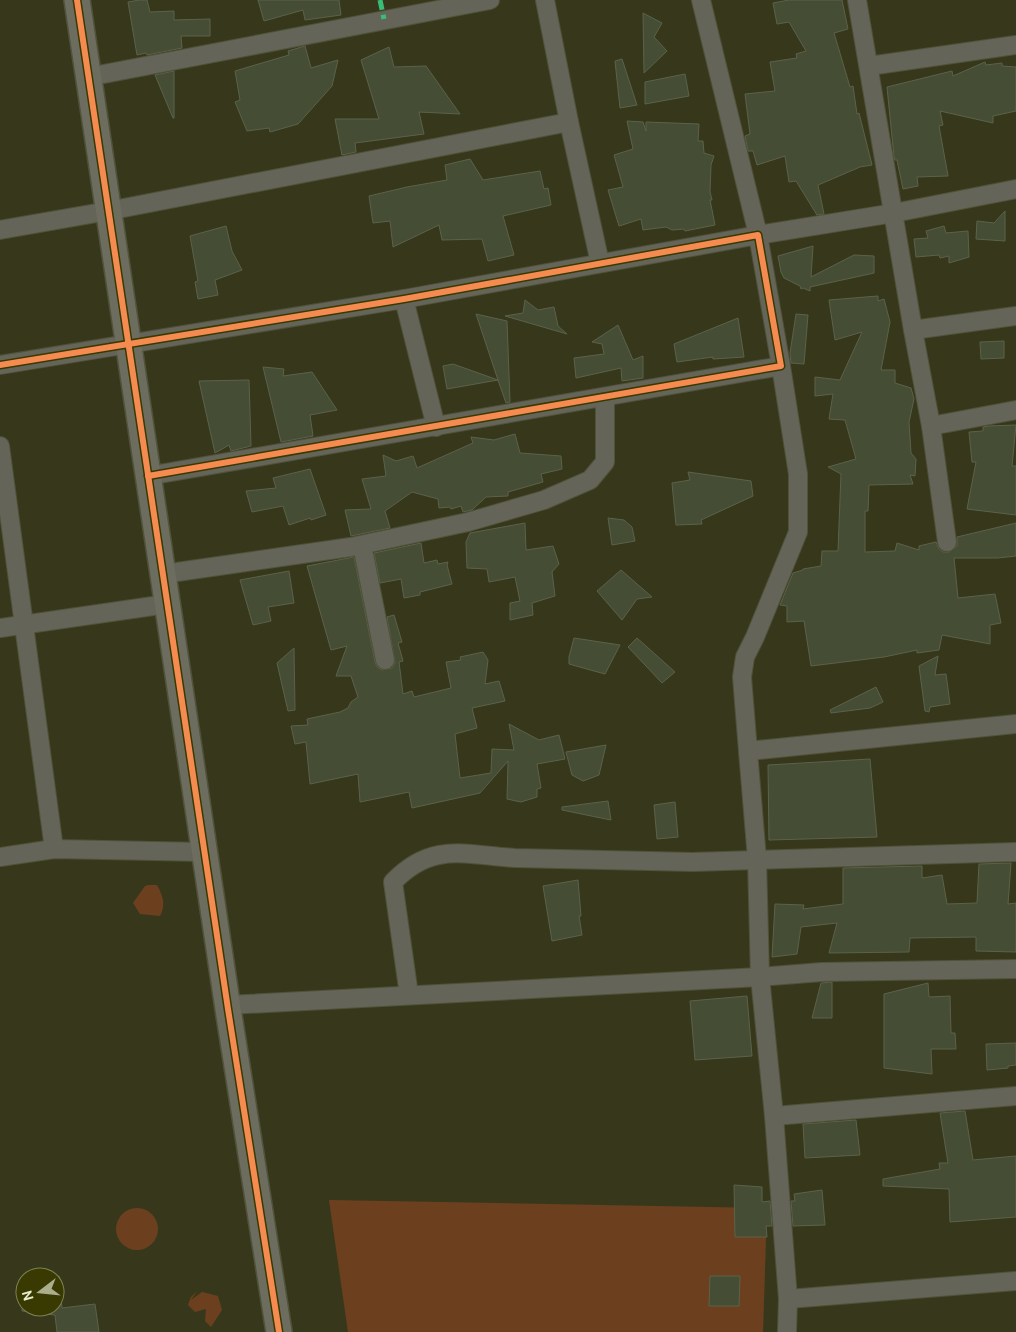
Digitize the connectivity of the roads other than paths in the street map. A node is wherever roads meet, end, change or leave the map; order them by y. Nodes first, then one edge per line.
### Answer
1 (77, 0) edge
2 (490, 0) edge
3 (545, 0) edge
4 (701, 0) edge
5 (857, 0) edge
6 (1016, 45) edge
7 (869, 66) junction
8 (88, 77) junction
9 (569, 122) junction
10 (1016, 189) edge
11 (108, 211) junction
12 (894, 213) junction
13 (0, 230) edge
14 (758, 235) junction
15 (600, 264) junction
16 (404, 299) junction
17 (1016, 316) edge
18 (913, 330) junction
19 (128, 344) junction
20 (0, 365) edge
21 (781, 366) junction
22 (606, 397) junction
23 (1016, 410) edge
24 (931, 426) junction
25 (436, 427) junction
26 (0, 446) edge
27 (148, 476) junction
28 (947, 542) dead end
29 (362, 545) junction
30 (163, 574) junction
31 (167, 604) junction
32 (24, 624) junction
33 (0, 628) edge
34 (385, 660) dead end
35 (1016, 724) edge
36 (748, 752) junction
37 (54, 849) junction
38 (204, 852) junction
39 (1016, 852) edge
40 (0, 856) edge
41 (757, 859) junction
42 (1016, 969) edge
43 (760, 977) junction
44 (409, 995) junction
45 (228, 1005) junction
46 (1016, 1096) edge
47 (774, 1116) junction
48 (1016, 1281) edge
49 (788, 1299) junction
50 (279, 1332) edge
51 (787, 1332) edge

1 - 8 street
2 - 8 street
3 - 9 street
4 - 14 street
5 - 7 street
6 - 7 street
7 - 12 street
8 - 11 street
9 - 11 street
9 - 15 street
10 - 12 street
11 - 13 street
11 - 19 street
12 - 14 street
12 - 18 street
14 - 15 street
14 - 21 street
15 - 16 street
16 - 19 street
16 - 25 street
17 - 18 street
18 - 24 street
19 - 20 street
19 - 27 street
21 - 22 street
21 - 36 street
22 - 25 street
22 - 29 street
23 - 24 street
24 - 28 street
25 - 27 street
26 - 32 street
27 - 30 street
29 - 30 street
29 - 34 street
30 - 31 street
31 - 32 street
31 - 38 street
32 - 33 street
32 - 37 street
35 - 36 street
36 - 41 street
37 - 38 street
37 - 40 street
38 - 45 street
39 - 41 street
41 - 43 street
41 - 44 street
42 - 43 street
43 - 44 street
43 - 47 street
44 - 45 street
45 - 50 street
46 - 47 street
47 - 49 street
48 - 49 street
49 - 51 street

